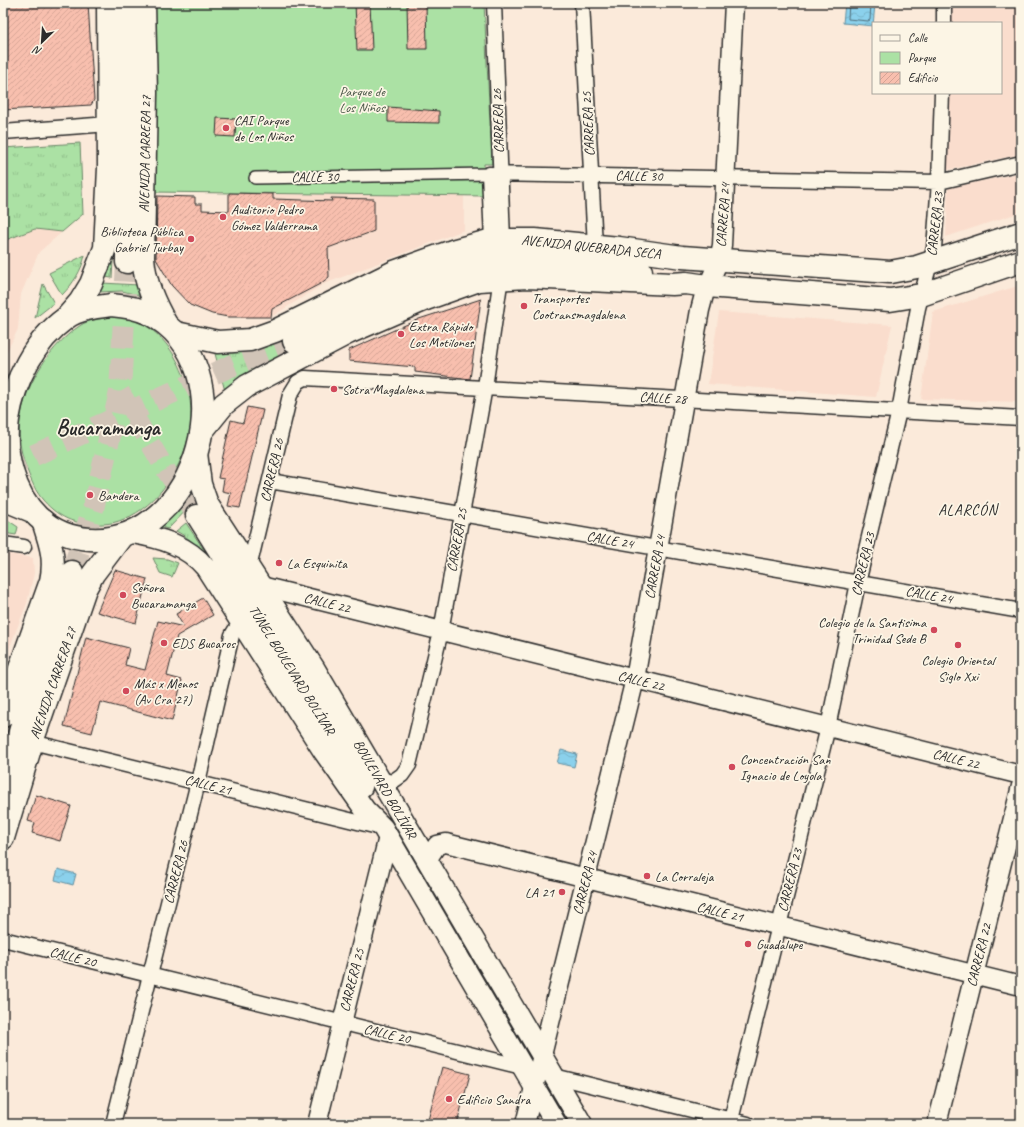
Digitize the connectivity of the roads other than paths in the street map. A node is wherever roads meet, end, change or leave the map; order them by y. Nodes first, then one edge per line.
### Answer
1 (108, 3) edge
2 (126, 3) edge
3 (144, 3) edge
4 (494, 3) edge
5 (582, 3) edge
6 (734, 3) edge
7 (944, 3) edge
8 (944, 22) edge
9 (942, 94) edge
10 (109, 124) junction
11 (3, 132) edge
12 (1021, 163) edge
13 (494, 173) junction
14 (591, 175) junction
15 (255, 178) dead end
16 (726, 178) junction
17 (940, 182) junction
18 (1021, 233) edge
19 (497, 240) junction
20 (595, 246) junction
21 (719, 260) junction
22 (1021, 261) edge
23 (127, 262) tunnel mouth
24 (931, 262) junction
25 (501, 277) junction
26 (696, 284) junction
27 (921, 295) junction
28 (67, 317) junction
29 (171, 329) junction
30 (294, 341) tunnel mouth
31 (305, 378) joint
32 (485, 387) junction
33 (684, 399) junction
34 (7, 406) edge
35 (899, 411) junction
36 (1021, 418) edge
37 (203, 430) junction
38 (197, 452) junction
39 (270, 480) junction
40 (3, 499) edge
41 (462, 514) junction
42 (196, 515) tunnel mouth
43 (37, 516) junction
44 (126, 535) junction
45 (3, 544) edge
46 (24, 547) dead end
47 (658, 548) junction
48 (249, 568) junction
49 (72, 572) tunnel mouth
50 (858, 583) junction
51 (261, 586) junction
52 (1021, 610) edge
53 (244, 626) junction
54 (441, 631) junction
55 (635, 679) junction
56 (3, 716) edge
57 (828, 727) junction
58 (32, 742) junction
59 (1021, 775) edge
60 (380, 779) junction
61 (198, 782) junction
62 (3, 784) edge
63 (1021, 786) edge
64 (385, 832) junction
65 (3, 838) edge
66 (426, 860) junction
67 (586, 878) junction
68 (779, 926) junction
69 (3, 939) edge
70 (974, 974) junction
71 (150, 976) junction
72 (1021, 986) edge
73 (342, 1023) junction
74 (538, 1072) junction
75 (730, 1122) edge
76 (113, 1124) edge
77 (317, 1124) edge
78 (525, 1124) edge
79 (556, 1124) edge
80 (582, 1124) edge
81 (748, 1124) edge
82 (937, 1124) edge

1 - 10 main road
2 - 23 main road
3 - 29 main road, AVENIDA CARRERA 27
4 - 13 street, CARRERA 26
5 - 14 street, CARRERA 25
6 - 16 street, CARRERA 24
7 - 8 street
9 - 17 street, CARRERA 23
10 - 11 street
10 - 28 main road
12 - 17 street, CALLE 30
13 - 14 street, CALLE 30
13 - 15 street, CALLE 30
13 - 19 street, CARRERA 26
14 - 16 street, CALLE 30
14 - 20 street, CARRERA 25
16 - 17 street, CALLE 30
16 - 21 street, CARRERA 24
17 - 24 street, CARRERA 23
18 - 24 main road, AVENIDA QUEBRADA SECA
19 - 20 main road, AVENIDA QUEBRADA SECA
19 - 29 main road, AVENIDA QUEBRADA SECA
20 - 21 main road, AVENIDA QUEBRADA SECA
21 - 24 main road, AVENIDA QUEBRADA SECA
21 - 26 street, CARRERA 24
22 - 27 main road, AVENIDA QUEBRADA SECA
24 - 27 street, CARRERA 23
25 - 26 main road, AVENIDA QUEBRADA SECA
25 - 32 street, CARRERA 25
25 - 37 main road, AVENIDA QUEBRADA SECA
26 - 27 main road, AVENIDA QUEBRADA SECA
26 - 30 main road
26 - 33 street, CARRERA 24
27 - 35 street, CARRERA 23
28 - 29 main road
28 - 34 main road
29 - 37 main road
31 - 32 street, CALLE 28
31 - 39 street, CARRERA 26
32 - 33 street, CALLE 28
32 - 41 street, CARRERA 25
33 - 35 street, CALLE 28
33 - 47 street, CARRERA 24
34 - 43 main road
35 - 36 street, CALLE 28
35 - 50 street, CARRERA 23
37 - 38 main road
38 - 44 main road
38 - 48 main road, BOULEVARD BOLÍVAR
39 - 41 street, CALLE 24
39 - 48 street, CARRERA 26
40 - 43 main road
41 - 47 street, CALLE 24
41 - 54 street, CARRERA 25
42 - 64 main road, TÚNEL BOULEVARD BOLÍVAR
43 - 44 main road
43 - 56 main road
44 - 53 main road, BOULEVARD BOLÍVAR
44 - 58 main road, AVENIDA CARRERA 27
45 - 46 street
47 - 50 street, CALLE 24
47 - 55 street, CARRERA 24
48 - 51 main road, BOULEVARD BOLÍVAR
49 - 62 main road
50 - 52 street, CALLE 24
50 - 57 street, CARRERA 23
51 - 54 street, CALLE 22
51 - 60 main road, BOULEVARD BOLÍVAR
53 - 61 street, CARRERA 26
53 - 64 main road, BOULEVARD BOLÍVAR
54 - 55 street, CALLE 22
54 - 60 street, CARRERA 25
55 - 57 street, CALLE 22
55 - 67 street, CARRERA 24
57 - 59 street, CALLE 22
57 - 68 street, CARRERA 23
58 - 61 street, CALLE 21
58 - 65 main road, AVENIDA CARRERA 27
60 - 66 main road, BOULEVARD BOLÍVAR
61 - 64 street, CALLE 21
61 - 71 street, CARRERA 26
63 - 70 street, CARRERA 22
64 - 73 street, CARRERA 25
64 - 74 main road, BOULEVARD BOLÍVAR
66 - 67 street, CALLE 21
66 - 74 main road, BOULEVARD BOLÍVAR
67 - 68 street, CALLE 21
67 - 74 street, CARRERA 24
68 - 70 street, CALLE 21
68 - 75 street, CARRERA 23
69 - 71 street, CALLE 20
70 - 72 street, CALLE 21
70 - 82 street, CARRERA 22
71 - 73 street, CALLE 20
71 - 76 street, CARRERA 26
73 - 74 street, CALLE 20
73 - 77 street, CARRERA 25
74 - 75 street, CALLE 20
74 - 78 street, CARRERA 24
74 - 79 main road, BOULEVARD BOLÍVAR
74 - 80 main road, BOULEVARD BOLÍVAR
75 - 81 street, CALLE 20

